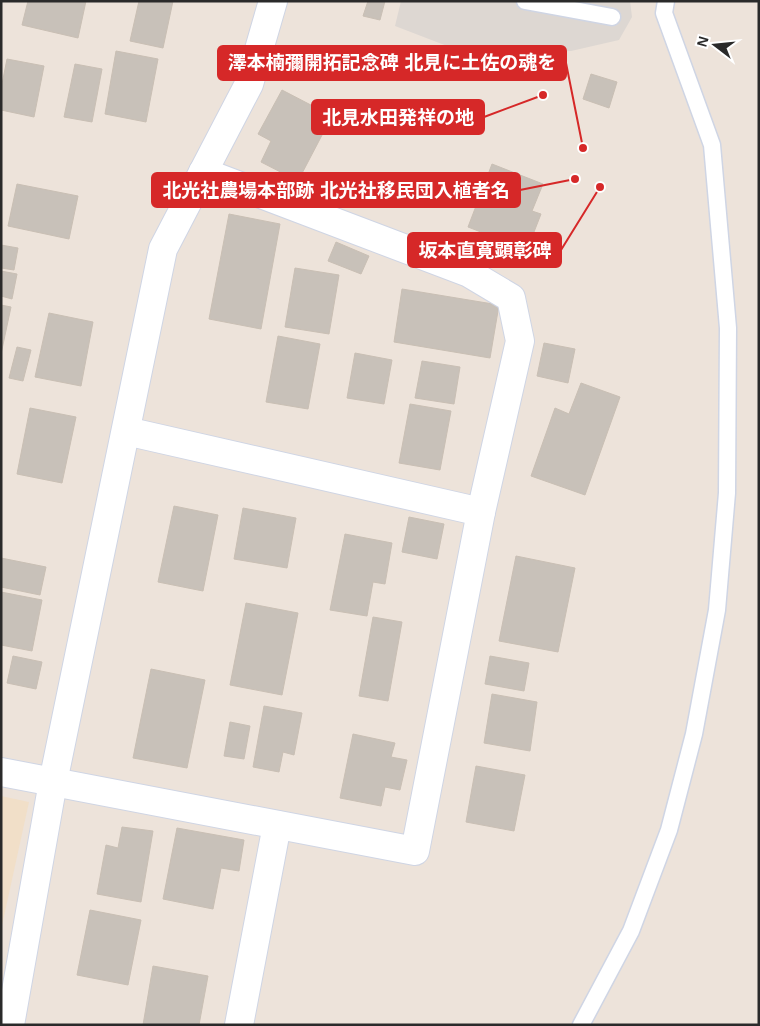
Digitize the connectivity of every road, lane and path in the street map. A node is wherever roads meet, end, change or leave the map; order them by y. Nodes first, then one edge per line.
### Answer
1 (273, 1) edge
2 (525, 1) edge
3 (666, 1) edge
4 (612, 17) dead end
5 (202, 172) junction
6 (126, 431) junction
7 (481, 512) junction
8 (1, 772) edge
9 (53, 782) junction
10 (277, 825) junction
11 (10, 1025) edge
12 (239, 1025) edge
13 (581, 1025) edge

1 - 5 street
2 - 4 lane
3 - 13 lane
5 - 6 street
5 - 7 street
6 - 7 street
6 - 9 street
7 - 10 street
8 - 9 street
9 - 10 street
9 - 11 street
10 - 12 street

